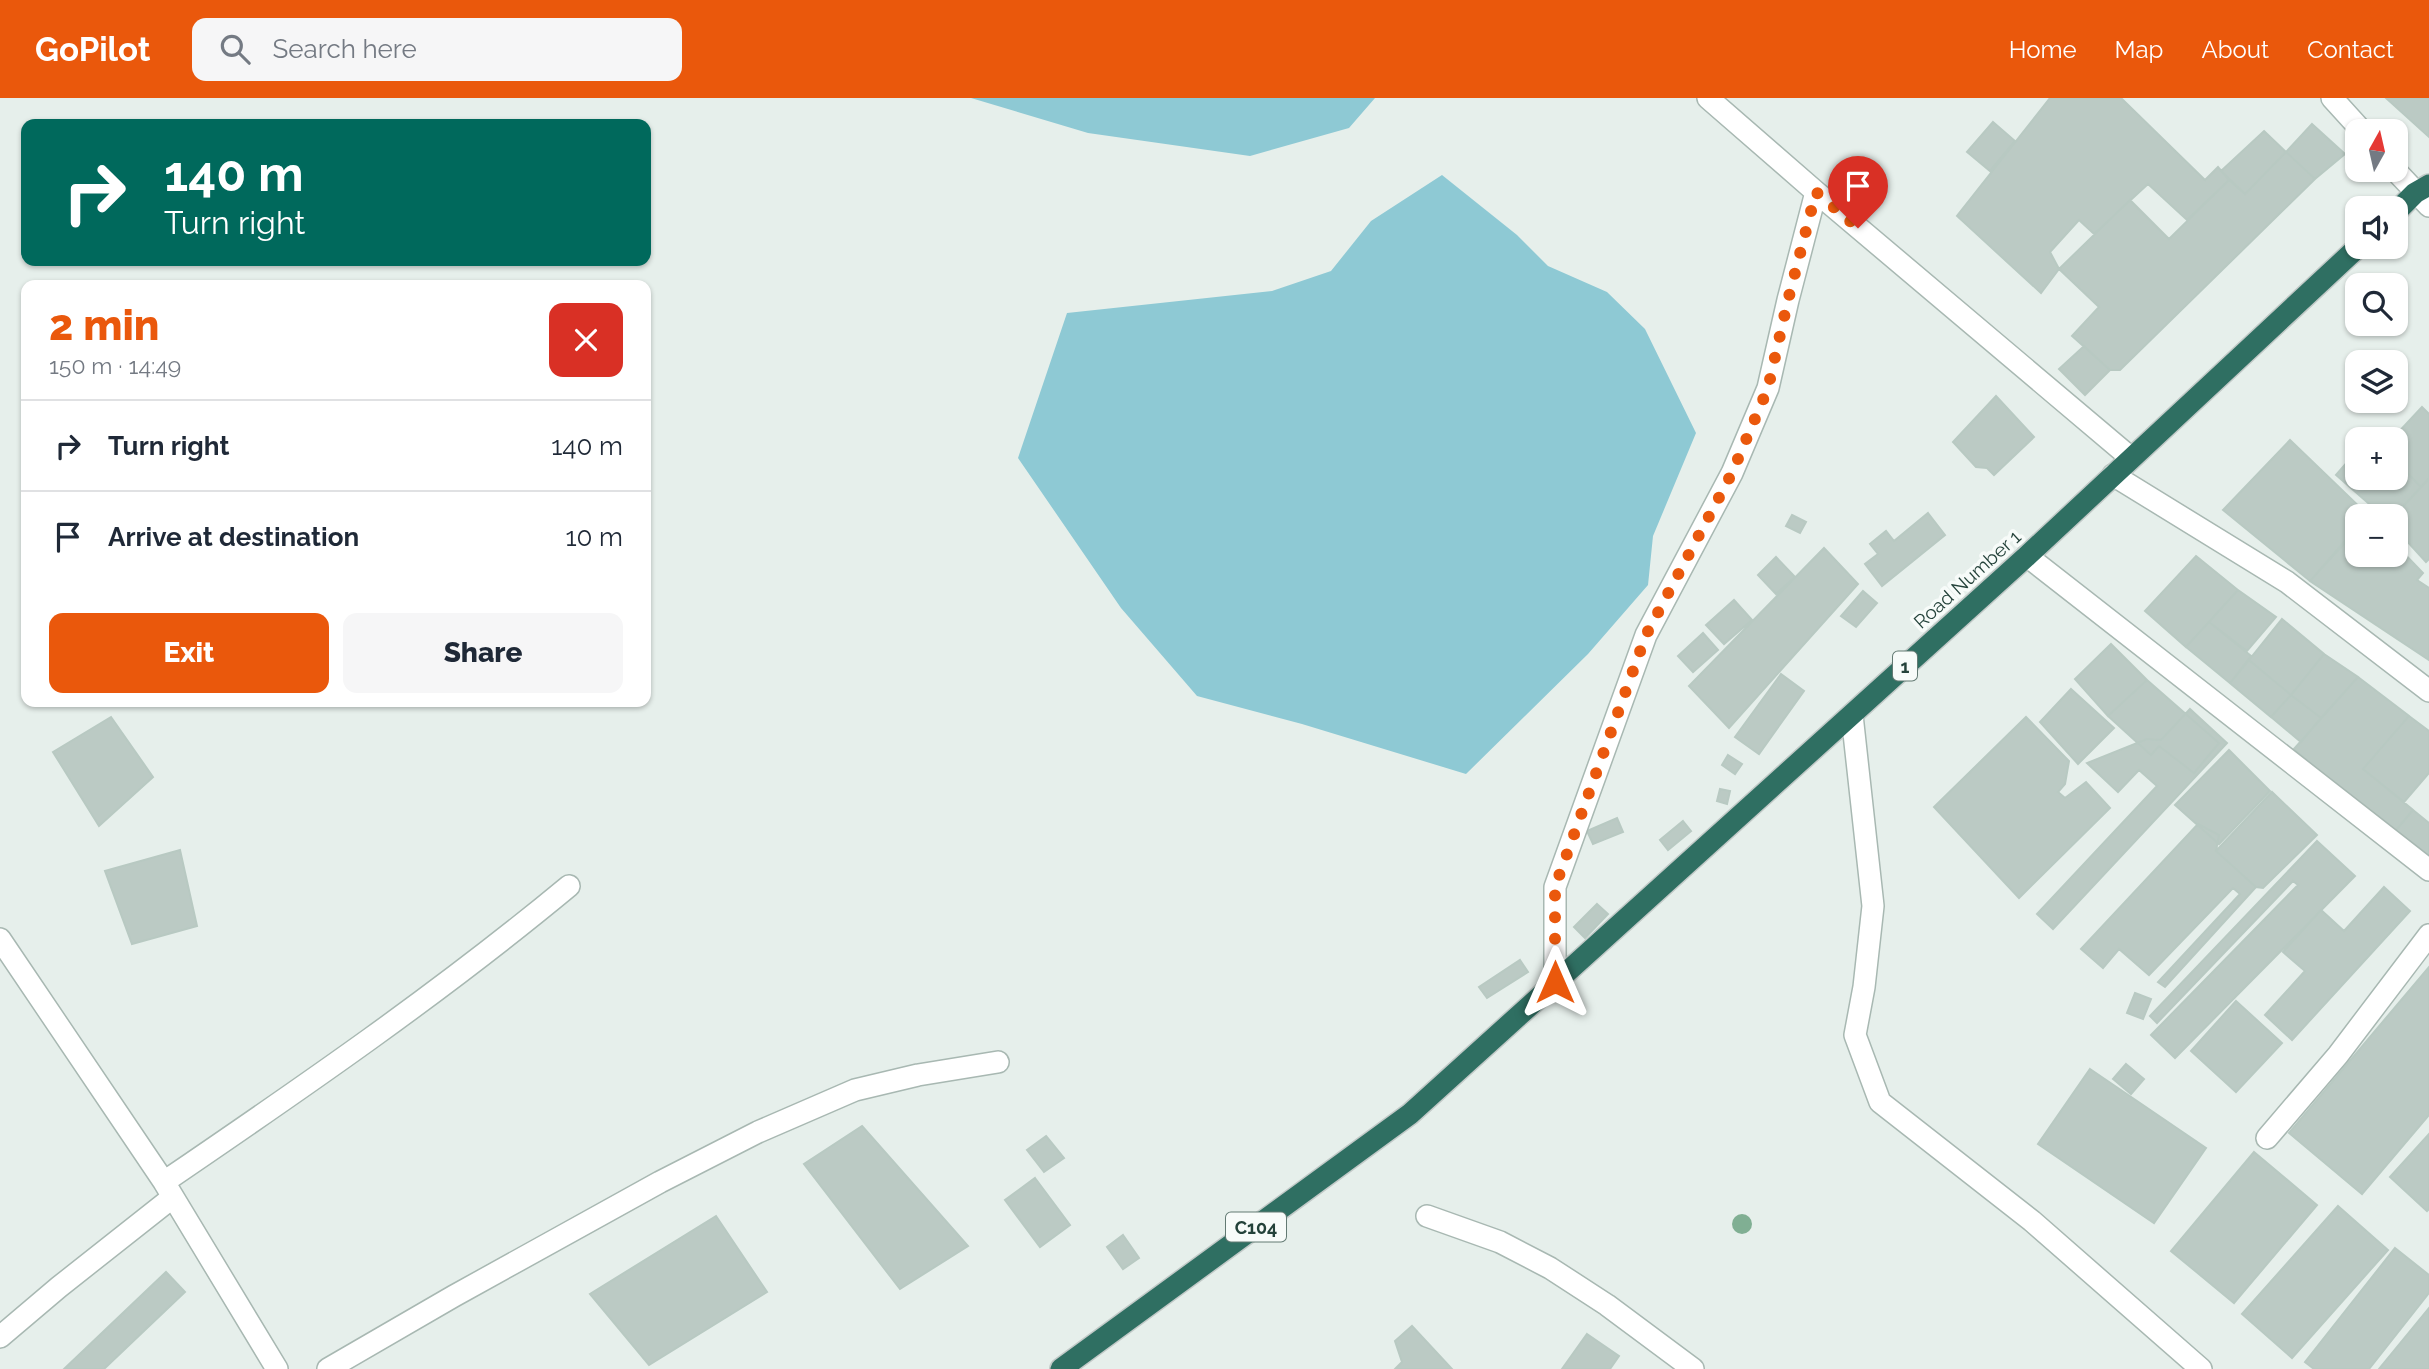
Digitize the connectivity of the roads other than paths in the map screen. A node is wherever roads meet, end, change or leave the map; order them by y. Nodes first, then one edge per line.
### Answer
1 (1708, 98) edge
2 (2332, 98) edge
3 (2351, 119) edge
4 (2408, 181) edge
5 (1816, 192) junction
6 (2424, 195) edge
7 (2408, 205) edge
8 (2345, 259) edge
9 (2131, 458) junction
10 (2113, 475) junction
11 (2026, 556) junction
12 (2429, 691) edge
13 (1852, 715) junction
14 (2429, 870) edge
15 (569, 886) dead end
16 (2429, 935) edge
17 (4, 954) edge
18 (1555, 982) junction
19 (999, 1062) dead end
20 (1446, 1080) joint
21 (2267, 1138) dead end
22 (168, 1190) junction
23 (1427, 1216) dead end
24 (0, 1337) edge
25 (1686, 1367) edge
26 (277, 1369) edge
27 (328, 1369) edge
28 (1062, 1369) edge
29 (2201, 1369) edge

1 - 5 street
2 - 3 street
4 - 6 street
5 - 9 street
5 - 18 street
6 - 7 highway
8 - 9 highway, Road Number 1 / 1
9 - 10 highway, Road Number 1 / 1
10 - 11 highway, Road Number 1 / 1
10 - 12 street
11 - 13 highway, Road Number 1 / 1
11 - 14 street
13 - 18 highway, Road Number 1 / 1
13 - 29 street
15 - 22 street
16 - 21 street
17 - 22 street
18 - 20 highway, Road Number 1 / 1
19 - 27 street
20 - 28 highway, C104
22 - 24 street
22 - 26 street
23 - 25 street

